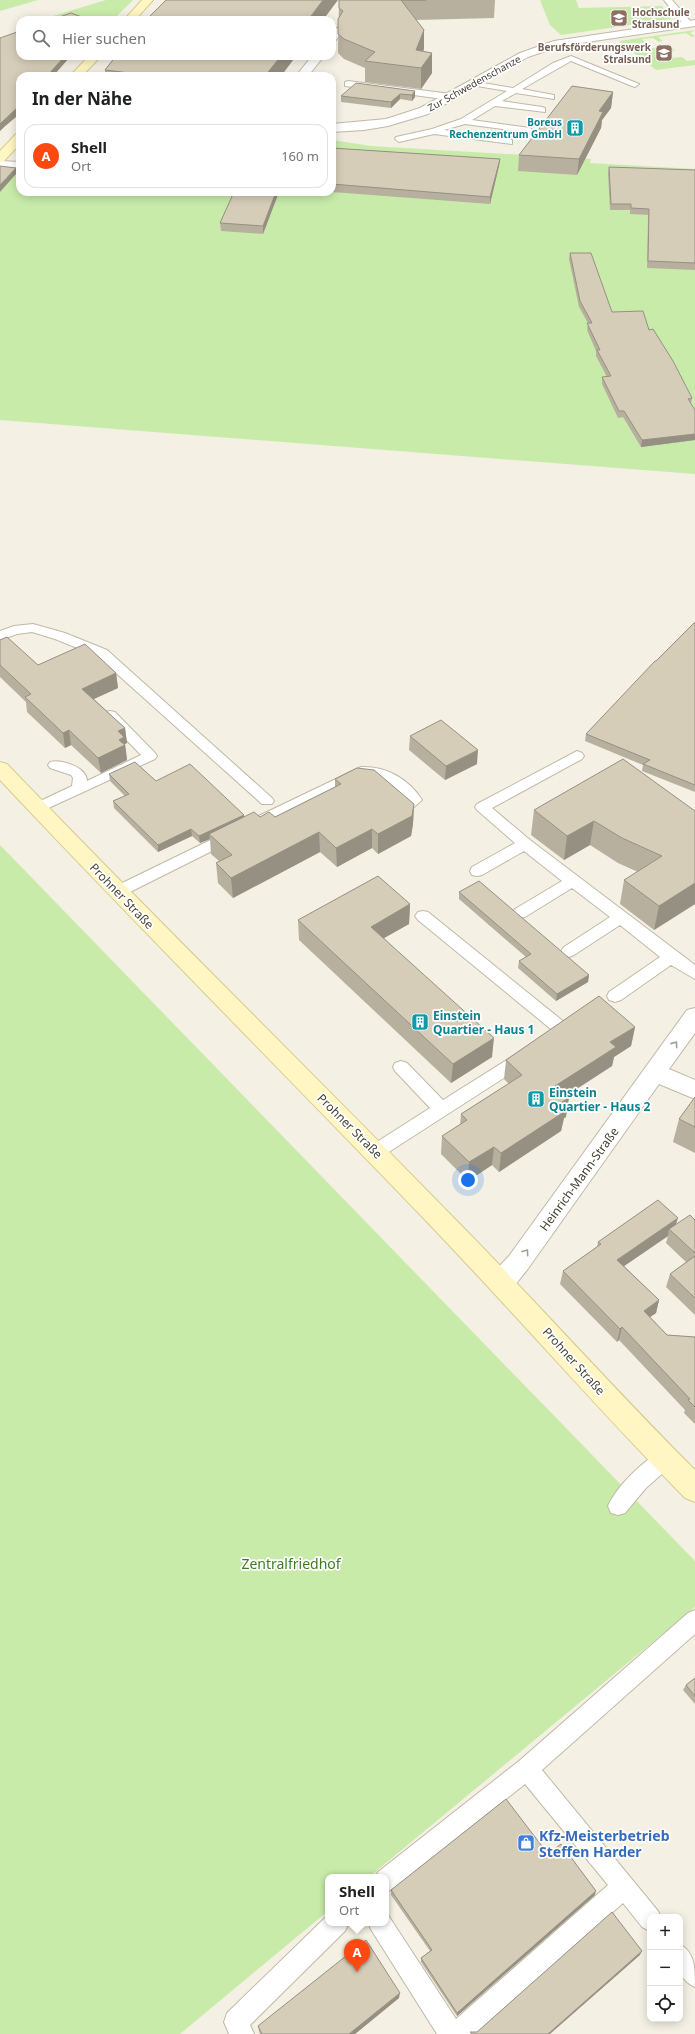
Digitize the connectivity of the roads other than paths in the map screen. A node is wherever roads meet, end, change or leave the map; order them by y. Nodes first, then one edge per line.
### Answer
1 (148, 0) edge
2 (668, 0) edge
3 (133, 16) edge
4 (691, 23) edge
5 (91, 60) edge
6 (315, 60) edge
7 (80, 72) edge
8 (305, 72) edge
9 (348, 84) dead end
10 (474, 84) junction
11 (635, 84) dead end
12 (513, 91) junction
13 (451, 97) junction
14 (551, 97) dead end
15 (495, 103) junction
16 (542, 110) dead end
17 (464, 121) junction
18 (336, 128) edge
19 (434, 131) junction
20 (530, 131) dead end
21 (399, 139) dead end
22 (16, 141) edge
23 (509, 142) dead end
24 (0, 158) edge
25 (0, 164) edge
26 (16, 165) edge
27 (0, 636) edge
28 (98, 703) edge
29 (577, 756) dead end
30 (55, 765) dead end
31 (0, 768) edge
32 (79, 788) junction
33 (267, 801) dead end
34 (408, 804) edge
35 (36, 808) junction
36 (524, 844) junction
37 (477, 871) dead end
38 (572, 881) junction
39 (117, 892) junction
40 (520, 913) dead end
41 (423, 916) dead end
42 (620, 918) junction
43 (569, 951) dead end
44 (671, 957) junction
45 (695, 973) edge
46 (615, 996) dead end
47 (695, 1016) edge
48 (401, 1067) dead end
49 (656, 1072) junction
50 (695, 1090) edge
51 (442, 1110) junction
52 (375, 1152) junction
53 (501, 1282) junction
54 (666, 1459) junction
55 (695, 1489) edge
56 (618, 1506) dead end
57 (695, 1620) edge
58 (527, 1769) junction
59 (389, 1878) edge
60 (624, 1886) junction
61 (647, 1915) edge
62 (334, 1926) edge
63 (382, 1926) edge
64 (683, 1960) edge
65 (695, 1975) edge
66 (242, 2034) edge
67 (451, 2034) edge
68 (457, 2034) edge

1 - 3 main road
2 - 4 lane, Zur Schwedenschanze
4 - 10 street, Zur Schwedenschanze
5 - 7 main road
6 - 8 street
9 - 13 lane
10 - 12 lane
10 - 13 street, Zur Schwedenschanze
11 - 12 lane
12 - 14 lane
12 - 15 lane
13 - 18 street, Zur Schwedenschanze
15 - 16 lane
15 - 17 lane
17 - 19 lane
17 - 20 lane
19 - 21 lane
19 - 23 lane
22 - 24 main road
25 - 26 lane
27 - 33 lane
28 - 32 lane
29 - 36 lane
30 - 32 lane
31 - 35 main road, Prohner Straße
32 - 35 lane
34 - 39 lane
35 - 39 main road, Prohner Straße
36 - 37 lane
36 - 38 lane
38 - 40 lane
38 - 42 lane
39 - 52 main road, Prohner Straße
41 - 51 lane
42 - 43 lane
42 - 44 lane
44 - 45 lane
44 - 46 lane
49 -> 47 street, Heinrich-Mann-Straße
48 - 51 lane
49 - 50 street
53 -> 49 street, Heinrich-Mann-Straße
51 - 52 lane
52 - 53 main road, Prohner Straße
53 - 54 main road, Prohner Straße
54 - 55 main road, Prohner Straße
54 - 56 lane
57 - 58 lane
58 - 59 lane
58 - 60 lane
60 - 61 lane
60 - 68 lane
62 - 66 lane
63 - 67 lane
64 - 65 lane

